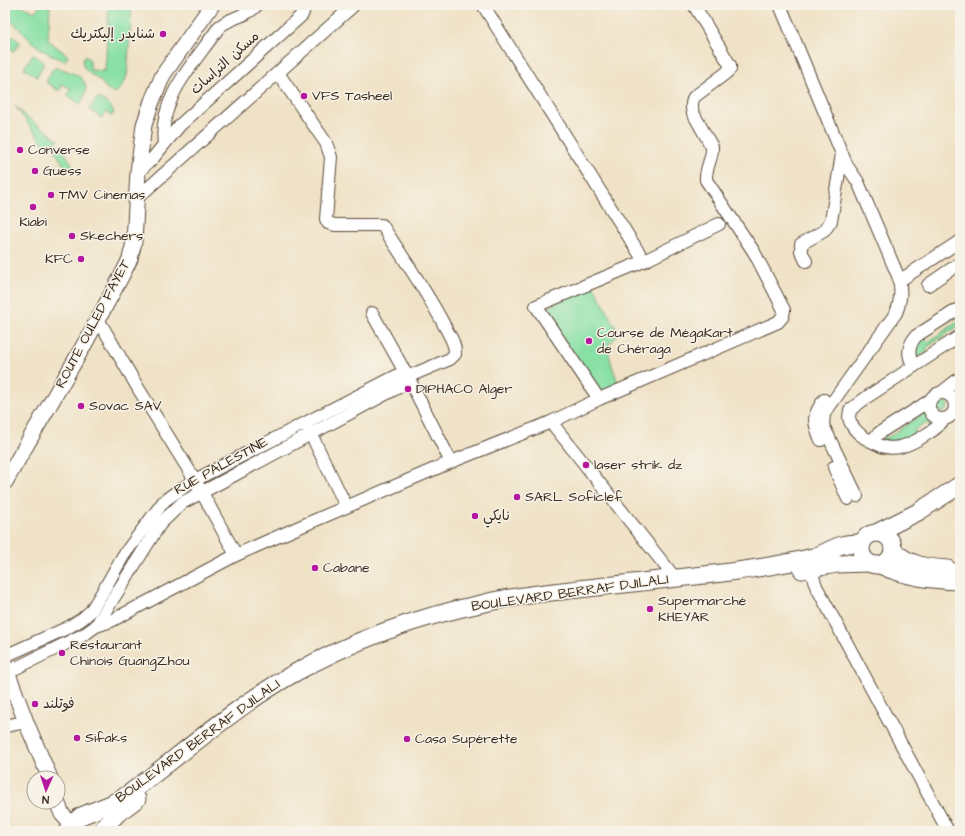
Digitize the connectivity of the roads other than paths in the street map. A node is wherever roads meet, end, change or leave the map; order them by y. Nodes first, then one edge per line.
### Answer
1 (212, 5) edge
2 (257, 5) edge
3 (305, 5) edge
4 (354, 5) edge
5 (483, 5) edge
6 (694, 5) edge
7 (780, 5) edge
8 (278, 72) junction
9 (164, 144) junction
10 (842, 154) junction
11 (847, 166) junction
12 (138, 172) junction
13 (137, 198) junction
14 (719, 224) dead end
15 (960, 241) edge
16 (644, 261) junction
17 (806, 261) dead end
18 (960, 263) edge
19 (899, 281) junction
20 (928, 285) dead end
21 (960, 308) edge
22 (372, 313) dead end
23 (98, 319) junction
24 (960, 336) edge
25 (914, 366) junction
26 (407, 376) junction
27 (960, 378) edge
28 (942, 392) junction
29 (599, 398) junction
30 (929, 401) junction
31 (952, 415) edge
32 (551, 422) junction
33 (308, 428) junction
34 (875, 443) junction
35 (451, 462) junction
36 (195, 480) junction
37 (5, 482) edge
38 (960, 485) edge
39 (202, 492) junction
40 (346, 506) junction
41 (876, 533) junction
42 (862, 543) junction
43 (894, 550) junction
44 (236, 555) junction
45 (874, 564) junction
46 (810, 568) junction
47 (960, 570) edge
48 (675, 578) junction
49 (960, 581) edge
50 (102, 593) junction
51 (114, 599) junction
52 (140, 606) junction
53 (96, 626) junction
54 (5, 656) edge
55 (6, 669) edge
56 (26, 722) junction
57 (5, 726) edge
58 (47, 770) edge
59 (66, 803) edge
60 (60, 810) edge
61 (74, 826) edge
62 (104, 829) edge
63 (948, 831) edge

1 - 12 main road, ROUTE OULED FAYET
2 - 9 street, مسكن التراسات
3 - 9 street, مسكن التراسات
4 - 8 street
5 - 16 street
6 - 29 street
7 - 10 street
8 - 13 street
8 - 26 street, RUE PALESTINE
9 - 12 street, مسكن التراسات
10 - 11 street
10 - 17 street
11 - 19 street
11 - 19 street
12 - 13 main road, ROUTE OULED FAYET
13 - 23 main road, ROUTE OULED FAYET
14 - 16 street
15 - 19 street
16 - 29 street
18 - 20 street
21 - 25 street
22 - 26 street
23 - 36 street
23 - 37 main road, ROUTE OULED FAYET
24 - 25 street
25 - 34 street
26 - 33 street, RUE PALESTINE
26 - 35 street
27 - 28 street
28 - 30 street
28 - 31 street
29 - 32 street
30 - 31 street
30 - 34 street
31 - 34 street
32 - 35 street
32 - 48 street
33 - 36 street, RUE PALESTINE
33 - 39 street, RUE PALESTINE
33 - 40 street
35 - 40 street
36 - 39 street
36 - 50 street, RUE PALESTINE
38 - 41 highway
39 - 44 street
39 - 51 street, RUE PALESTINE
40 - 44 street
41 - 42 highway
41 - 43 highway
42 - 45 highway
42 - 48 highway, BOULEVARD BERRAF DJILALI
43 - 45 highway
43 - 47 highway
44 - 52 street
45 - 46 highway, BOULEVARD BERRAF DJILALI
45 - 49 highway
46 - 62 highway, BOULEVARD BERRAF DJILALI
46 - 63 street
48 - 61 highway, BOULEVARD BERRAF DJILALI
50 - 51 street
50 - 54 street, RUE PALESTINE
51 - 52 street
51 - 53 street, RUE PALESTINE
52 - 53 street
53 - 55 street, RUE PALESTINE
55 - 56 main road
56 - 57 street
56 - 58 main road
59 - 61 main road
60 - 61 main road

